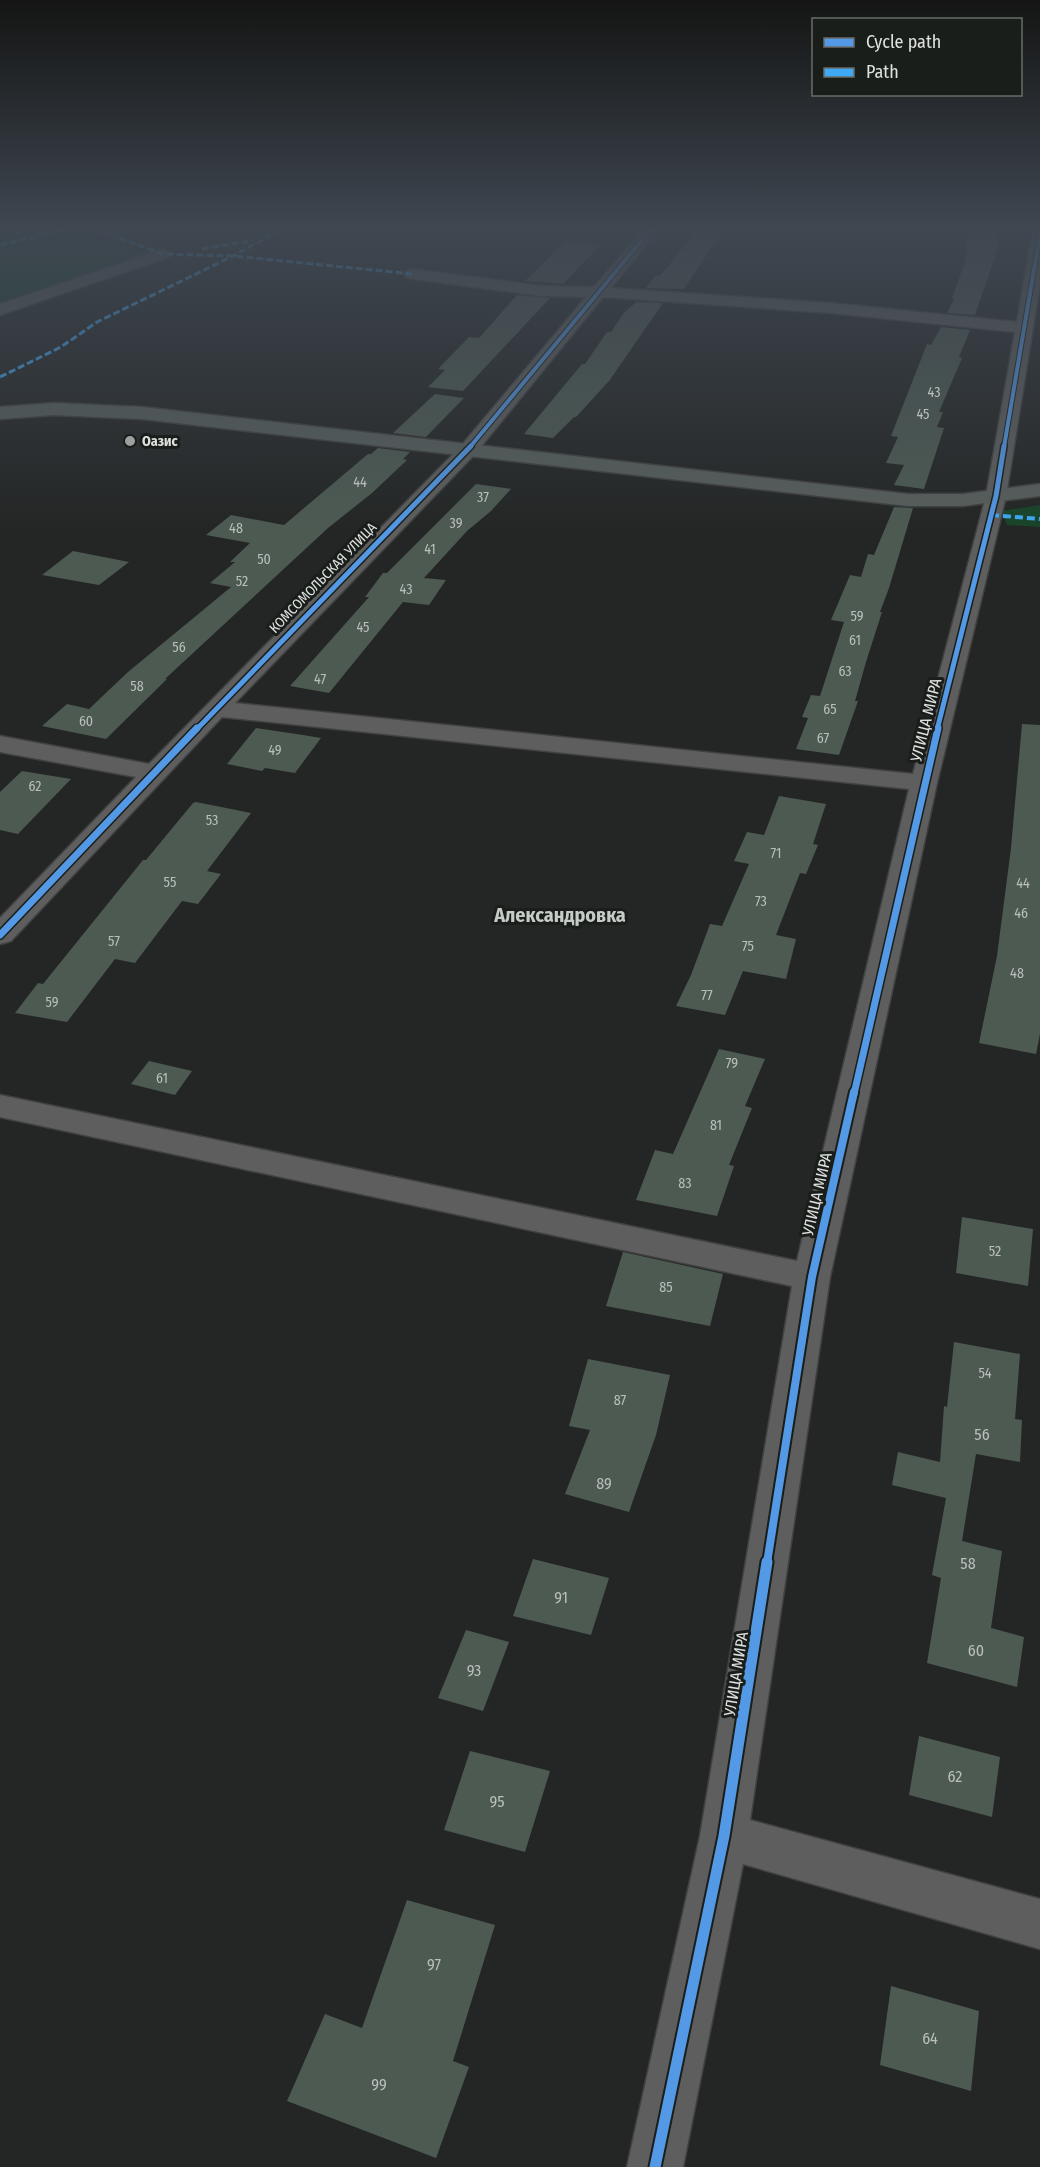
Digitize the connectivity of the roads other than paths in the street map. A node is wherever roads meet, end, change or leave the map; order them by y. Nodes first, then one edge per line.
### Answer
1 (567, 329) edge
2 (1024, 329) edge
3 (0, 413) edge
4 (468, 450) junction
5 (1040, 490) edge
6 (996, 496) junction
7 (216, 709) junction
8 (0, 744) edge
9 (155, 773) junction
10 (924, 783) junction
11 (0, 935) edge
12 (0, 1106) edge
13 (812, 1277) junction
14 (724, 1836) junction
15 (1040, 1924) edge
16 (655, 2167) edge

1 - 4 street, КОМСОМОЛЬСКАЯ УЛИЦА
2 - 6 street, УЛИЦА МИРА
3 - 4 main road
4 - 6 main road
4 - 7 street, КОМСОМОЛЬСКАЯ УЛИЦА
5 - 6 main road
6 - 10 street, УЛИЦА МИРА
7 - 9 street, КОМСОМОЛЬСКАЯ УЛИЦА
7 - 10 street
8 - 9 street
9 - 11 street, КОМСОМОЛЬСКАЯ УЛИЦА
10 - 13 street, УЛИЦА МИРА
12 - 13 street
13 - 14 street, УЛИЦА МИРА
14 - 15 street
14 - 16 street, УЛИЦА МИРА

